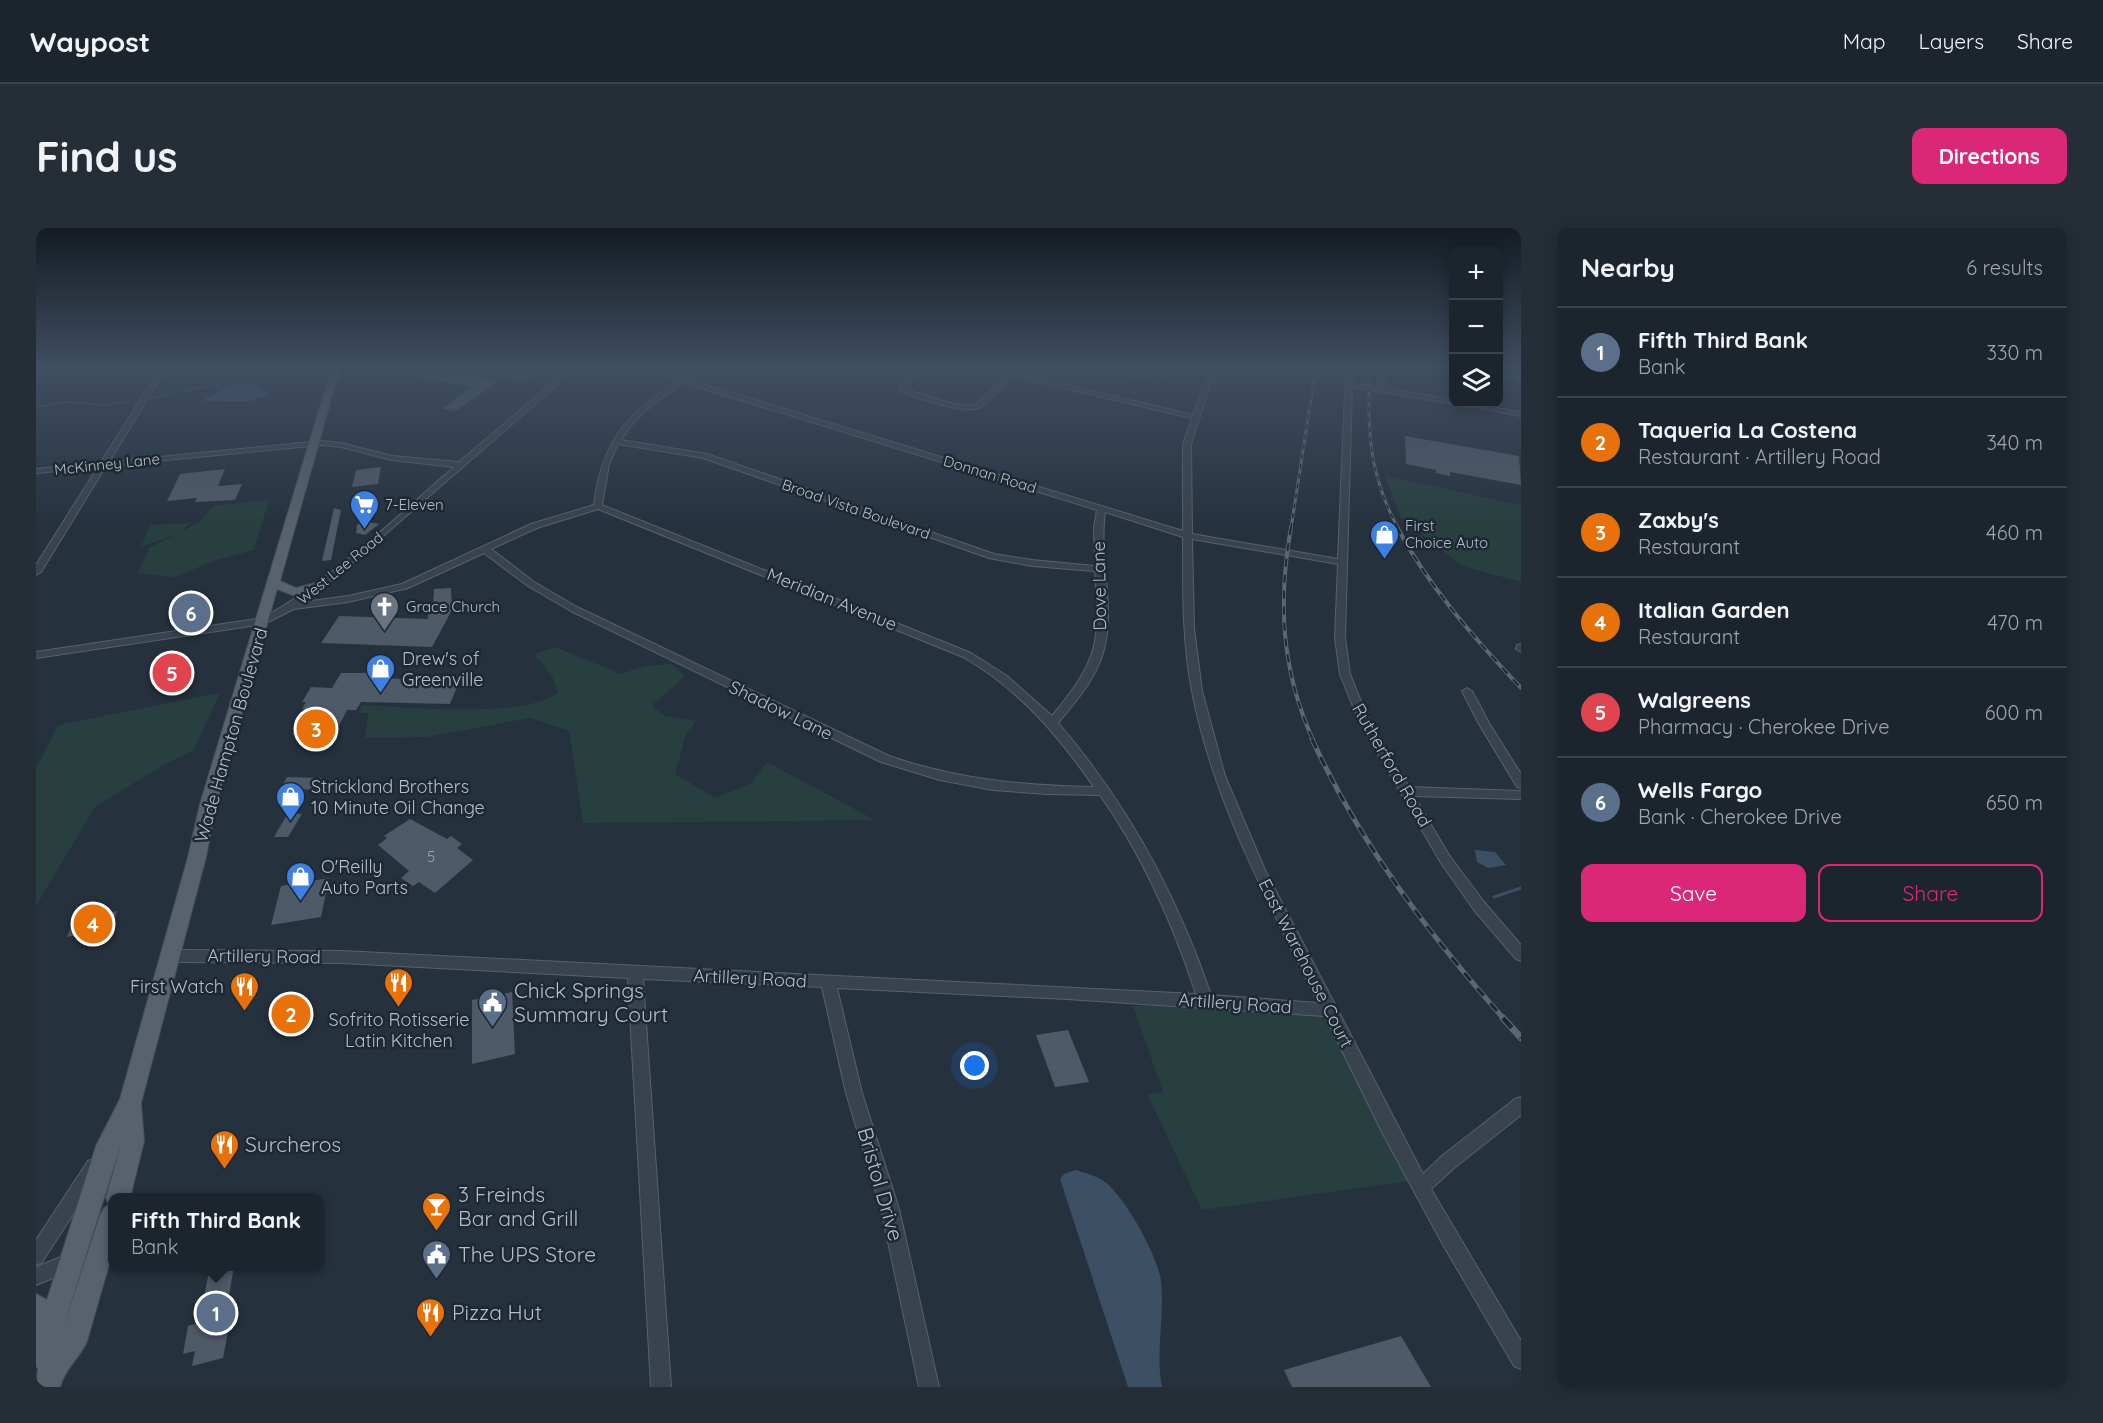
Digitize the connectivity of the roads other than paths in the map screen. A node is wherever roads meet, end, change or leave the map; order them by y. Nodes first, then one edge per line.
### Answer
1 (131, 421) edge
2 (323, 421) edge
3 (513, 421) edge
4 (630, 421) edge
5 (817, 421) edge
6 (1194, 421) edge
7 (1347, 421) edge
8 (615, 441) junction
9 (317, 444) junction
10 (104, 464) junction
11 (462, 465) junction
12 (36, 471) edge
13 (598, 506) junction
14 (1101, 509) junction
15 (1190, 536) junction
16 (485, 549) junction
17 (1342, 562) junction
18 (1098, 568) junction
19 (36, 572) edge
20 (274, 583) junction
21 (319, 586) junction
22 (292, 606) junction
23 (264, 621) junction
24 (36, 655) edge
25 (1467, 691) dead end
26 (1053, 722) junction
27 (1521, 784) edge
28 (1105, 791) junction
29 (1407, 791) junction
30 (1521, 795) edge
31 (1521, 955) edge
32 (170, 956) junction
33 (635, 972) junction
34 (828, 981) junction
35 (1205, 1000) junction
36 (1329, 1010) junction
37 (130, 1103) junction
38 (1521, 1105) edge
39 (107, 1146) junction
40 (1421, 1187) junction
41 (119, 1193) edge
42 (108, 1231) edge
43 (36, 1256) edge
44 (101, 1256) junction
45 (71, 1262) junction
46 (36, 1276) edge
47 (36, 1307) edge
48 (50, 1332) junction
49 (1521, 1359) edge
50 (49, 1377) edge
51 (661, 1387) edge
52 (929, 1387) edge

1 - 10 street
2 - 9 main road, Wade Hampton Boulevard
3 - 11 street, West Lee Road
4 - 8 street
5 - 14 street, Donnan Road
6 - 15 street, East Warehouse Court
7 - 17 street, Rutherford Road
8 - 13 street
8 - 18 street, Broad Vista Boulevard
9 - 10 street, McKinney Lane
9 - 11 street, McKinney Lane
9 - 20 main road, Wade Hampton Boulevard
10 - 12 street, McKinney Lane
10 - 19 street
11 - 21 street, West Lee Road
13 - 16 street
13 - 26 street, Meridian Avenue
14 - 15 street, Donnan Road
14 - 18 street, Dove Lane
15 - 17 street, Donnan Road
15 - 36 street, East Warehouse Court
16 - 22 street
16 - 28 street, Shadow Lane
17 - 29 street, Rutherford Road
18 - 26 street, Dove Lane
20 - 21 main road
20 - 23 main road, Wade Hampton Boulevard
21 - 22 street, West Lee Road
22 - 23 street, West Lee Road
23 - 24 street, West Lee Road
23 - 32 main road, Wade Hampton Boulevard
25 - 27 street
26 - 28 street, Meridian Avenue
28 - 35 street, Meridian Avenue
29 - 30 street
29 - 31 street, Rutherford Road
32 - 33 street, Artillery Road
32 - 37 main road, Wade Hampton Boulevard
33 - 34 street, Artillery Road
33 - 51 street
34 - 35 street, Artillery Road
34 - 52 street, Bristol Drive
35 - 36 street, Artillery Road
36 - 40 street, East Warehouse Court
37 - 39 main road, Wade Hampton Boulevard
37 - 41 main road, Wade Hampton Boulevard
38 - 40 street
39 - 43 street
39 - 45 main road, Wade Hampton Boulevard
40 - 49 street, East Warehouse Court
42 - 44 main road, Wade Hampton Boulevard
44 - 45 street
44 - 50 main road, Wade Hampton Boulevard
45 - 46 street
45 - 48 main road, Wade Hampton Boulevard
47 - 48 main road
48 - 50 main road, Wade Hampton Boulevard

